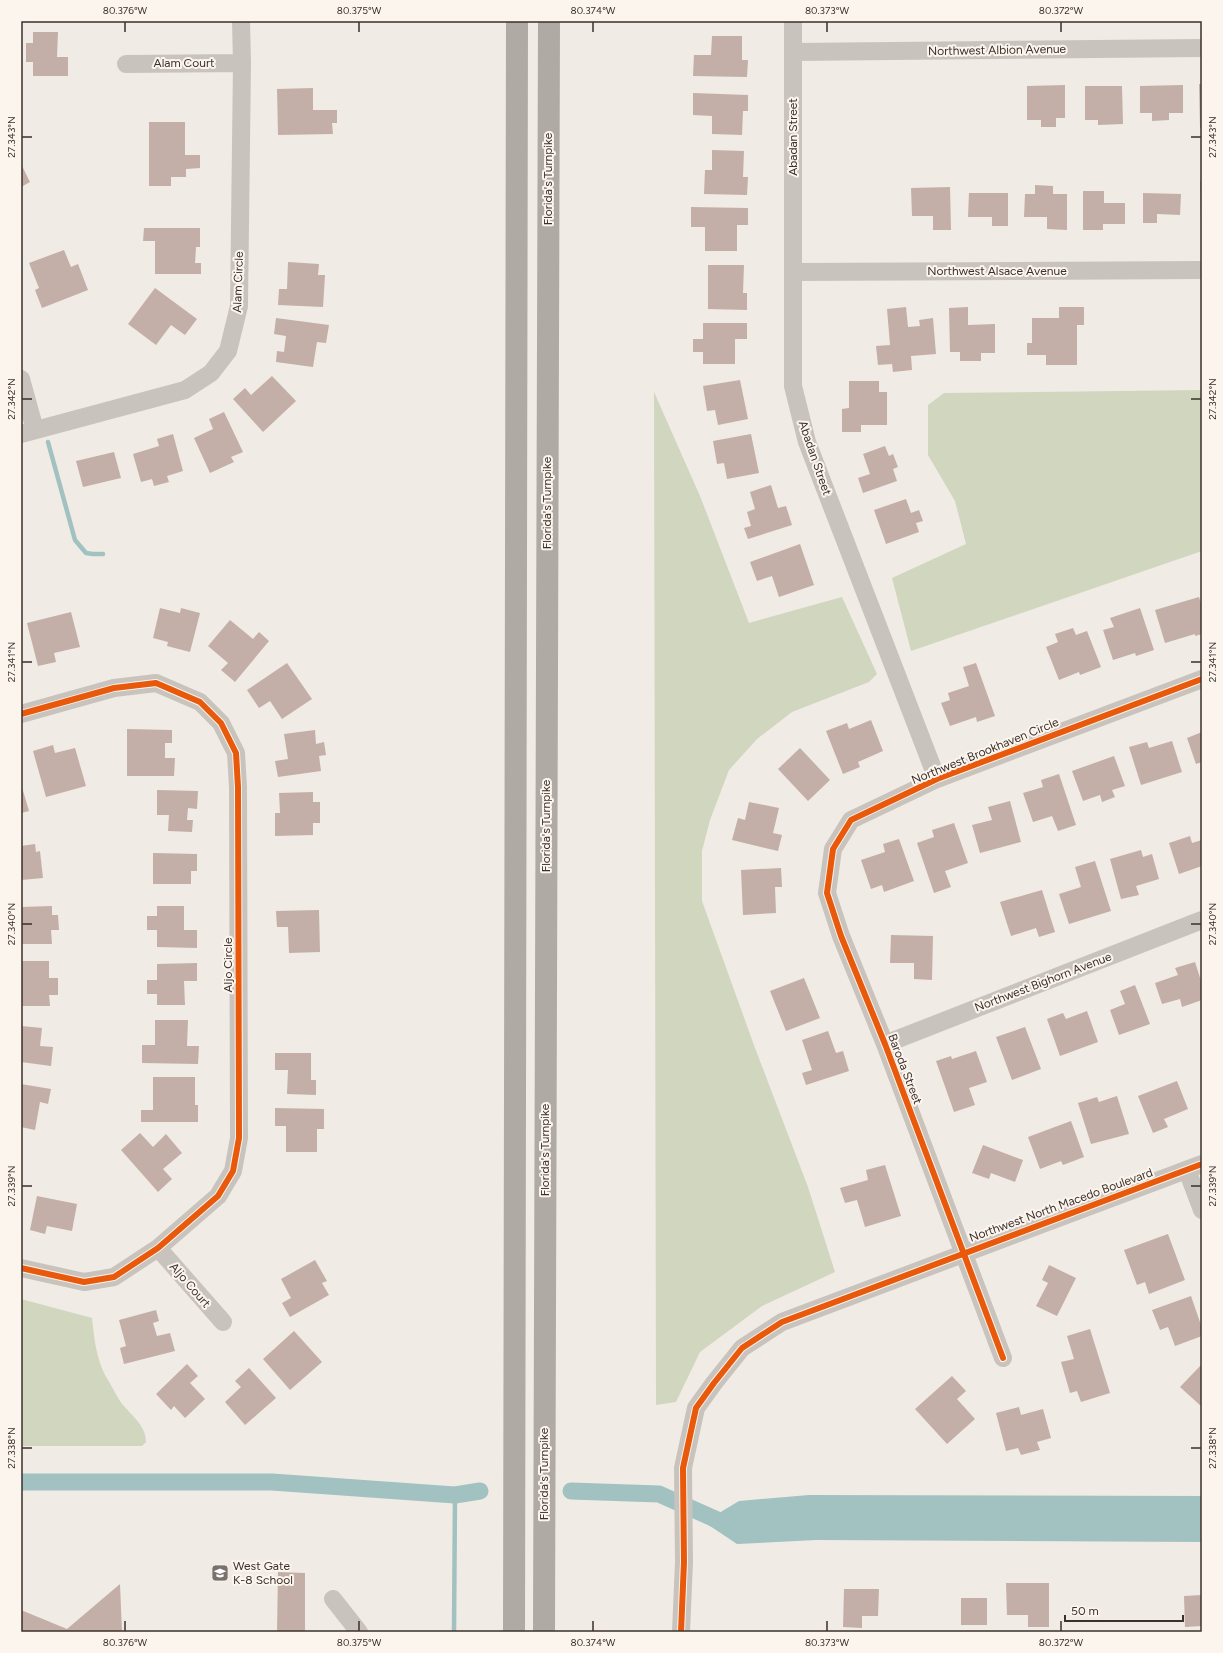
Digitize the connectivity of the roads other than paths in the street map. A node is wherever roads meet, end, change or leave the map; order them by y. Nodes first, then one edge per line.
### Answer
1 (241, 21) edge
2 (517, 21) edge
3 (549, 21) edge
4 (793, 21) edge
5 (1202, 48) edge
6 (793, 52) junction
7 (242, 63) junction
8 (126, 64) dead end
9 (1202, 270) edge
10 (793, 272) junction
11 (21, 379) edge
12 (28, 432) edge
13 (1202, 679) edge
14 (21, 714) edge
15 (937, 779) junction
16 (827, 893) joint
17 (1202, 920) edge
18 (884, 1044) junction
19 (1194, 1167) edge
20 (1202, 1210) edge
21 (158, 1248) junction
22 (963, 1254) junction
23 (21, 1268) edge
24 (223, 1322) dead end
25 (1003, 1358) dead end
26 (333, 1599) dead end
27 (359, 1632) edge
28 (514, 1632) edge
29 (544, 1632) edge
30 (681, 1632) edge

1 - 7 street, Alam Circle
2 - 28 highway
3 - 29 highway, Florida's Turnpike
4 - 6 street, Abadan Street
5 - 6 street, Northwest Albion Avenue
6 - 10 street, Abadan Street
7 - 8 street, Alam Court
7 - 12 street, Alam Circle
9 - 10 street, Northwest Alsace Avenue
10 - 15 street, Abadan Street
11 - 12 street
13 - 15 street, Northwest Brookhaven Circle
14 - 21 street, Aljo Circle
15 - 16 street, Northwest Brookhaven Circle
16 - 18 street, Baroda Street
17 - 18 street, Northwest Bighorn Avenue
18 - 22 street, Baroda Street
19 - 20 street
19 - 22 street, Northwest North Macedo Boulevard
21 - 23 street, Aljo Circle
21 - 24 street, Aljo Court
22 - 25 street, Baroda Street
22 - 30 street, Northwest North Macedo Boulevard
26 - 27 street

